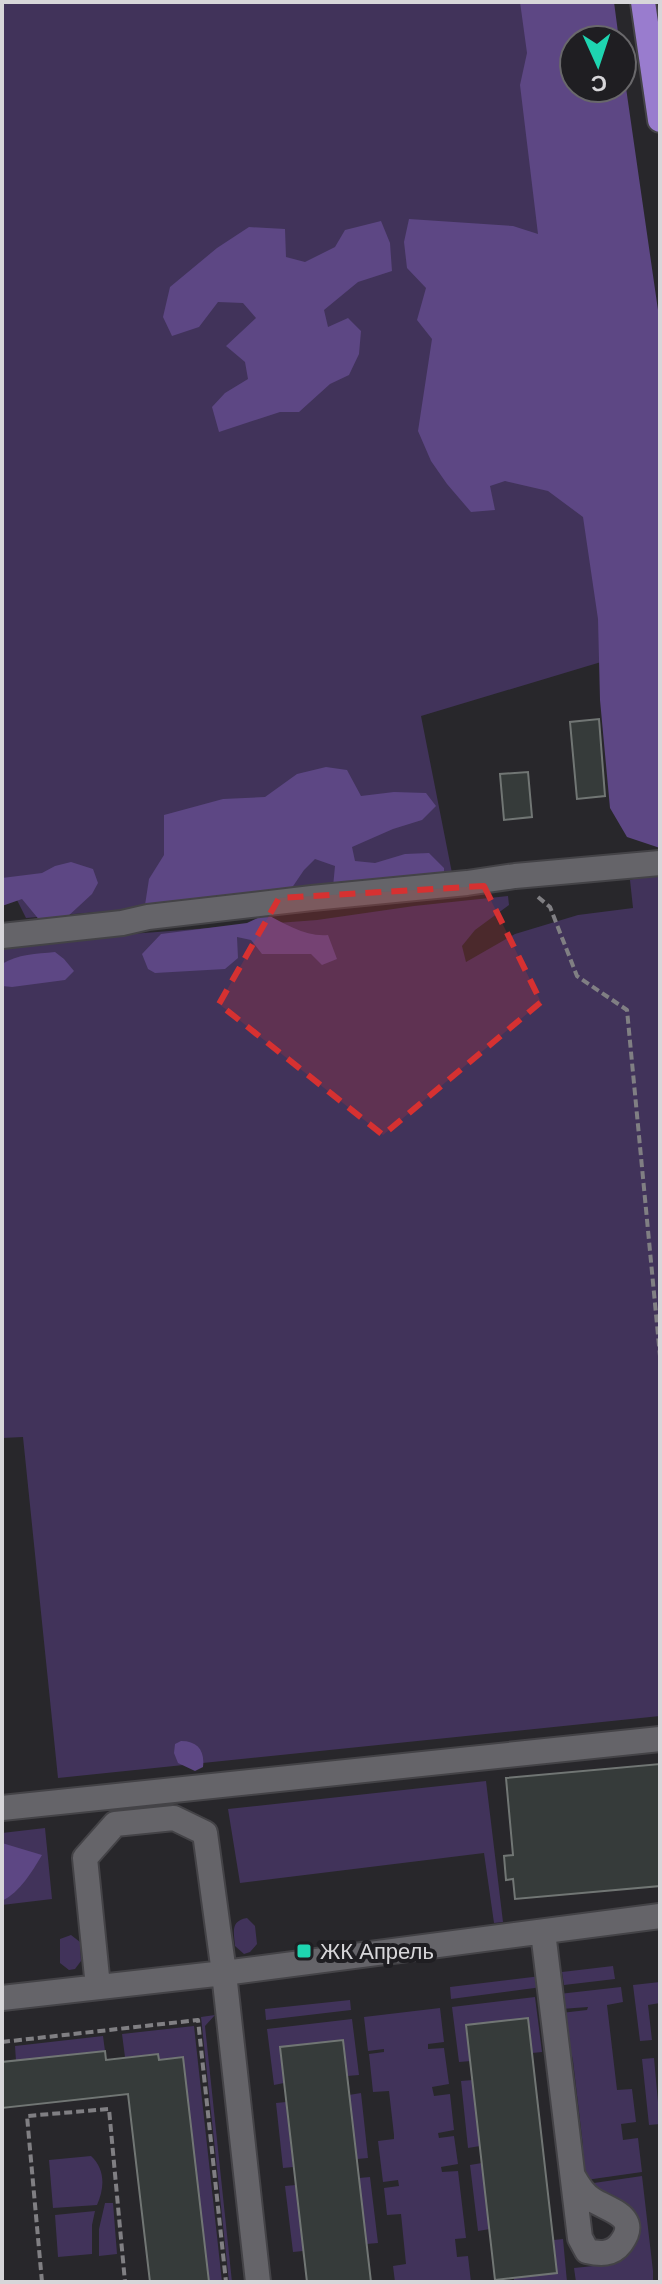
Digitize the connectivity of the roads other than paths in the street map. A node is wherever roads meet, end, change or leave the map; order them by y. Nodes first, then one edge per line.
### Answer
1 (643, 2) edge
2 (660, 120) edge
3 (660, 863) edge
4 (2, 936) edge
5 (660, 1739) edge
6 (2, 1808) edge
7 (660, 1916) edge
8 (543, 1932) junction
9 (224, 1973) junction
10 (98, 1987) junction
11 (2, 1998) edge
12 (573, 2176) dead end
13 (258, 2282) edge

1 - 2 highway
3 - 4 lane
5 - 6 lane
7 - 8 lane
8 - 9 lane
8 - 12 lane
9 - 10 lane
9 - 10 lane
9 - 13 lane
10 - 11 lane

